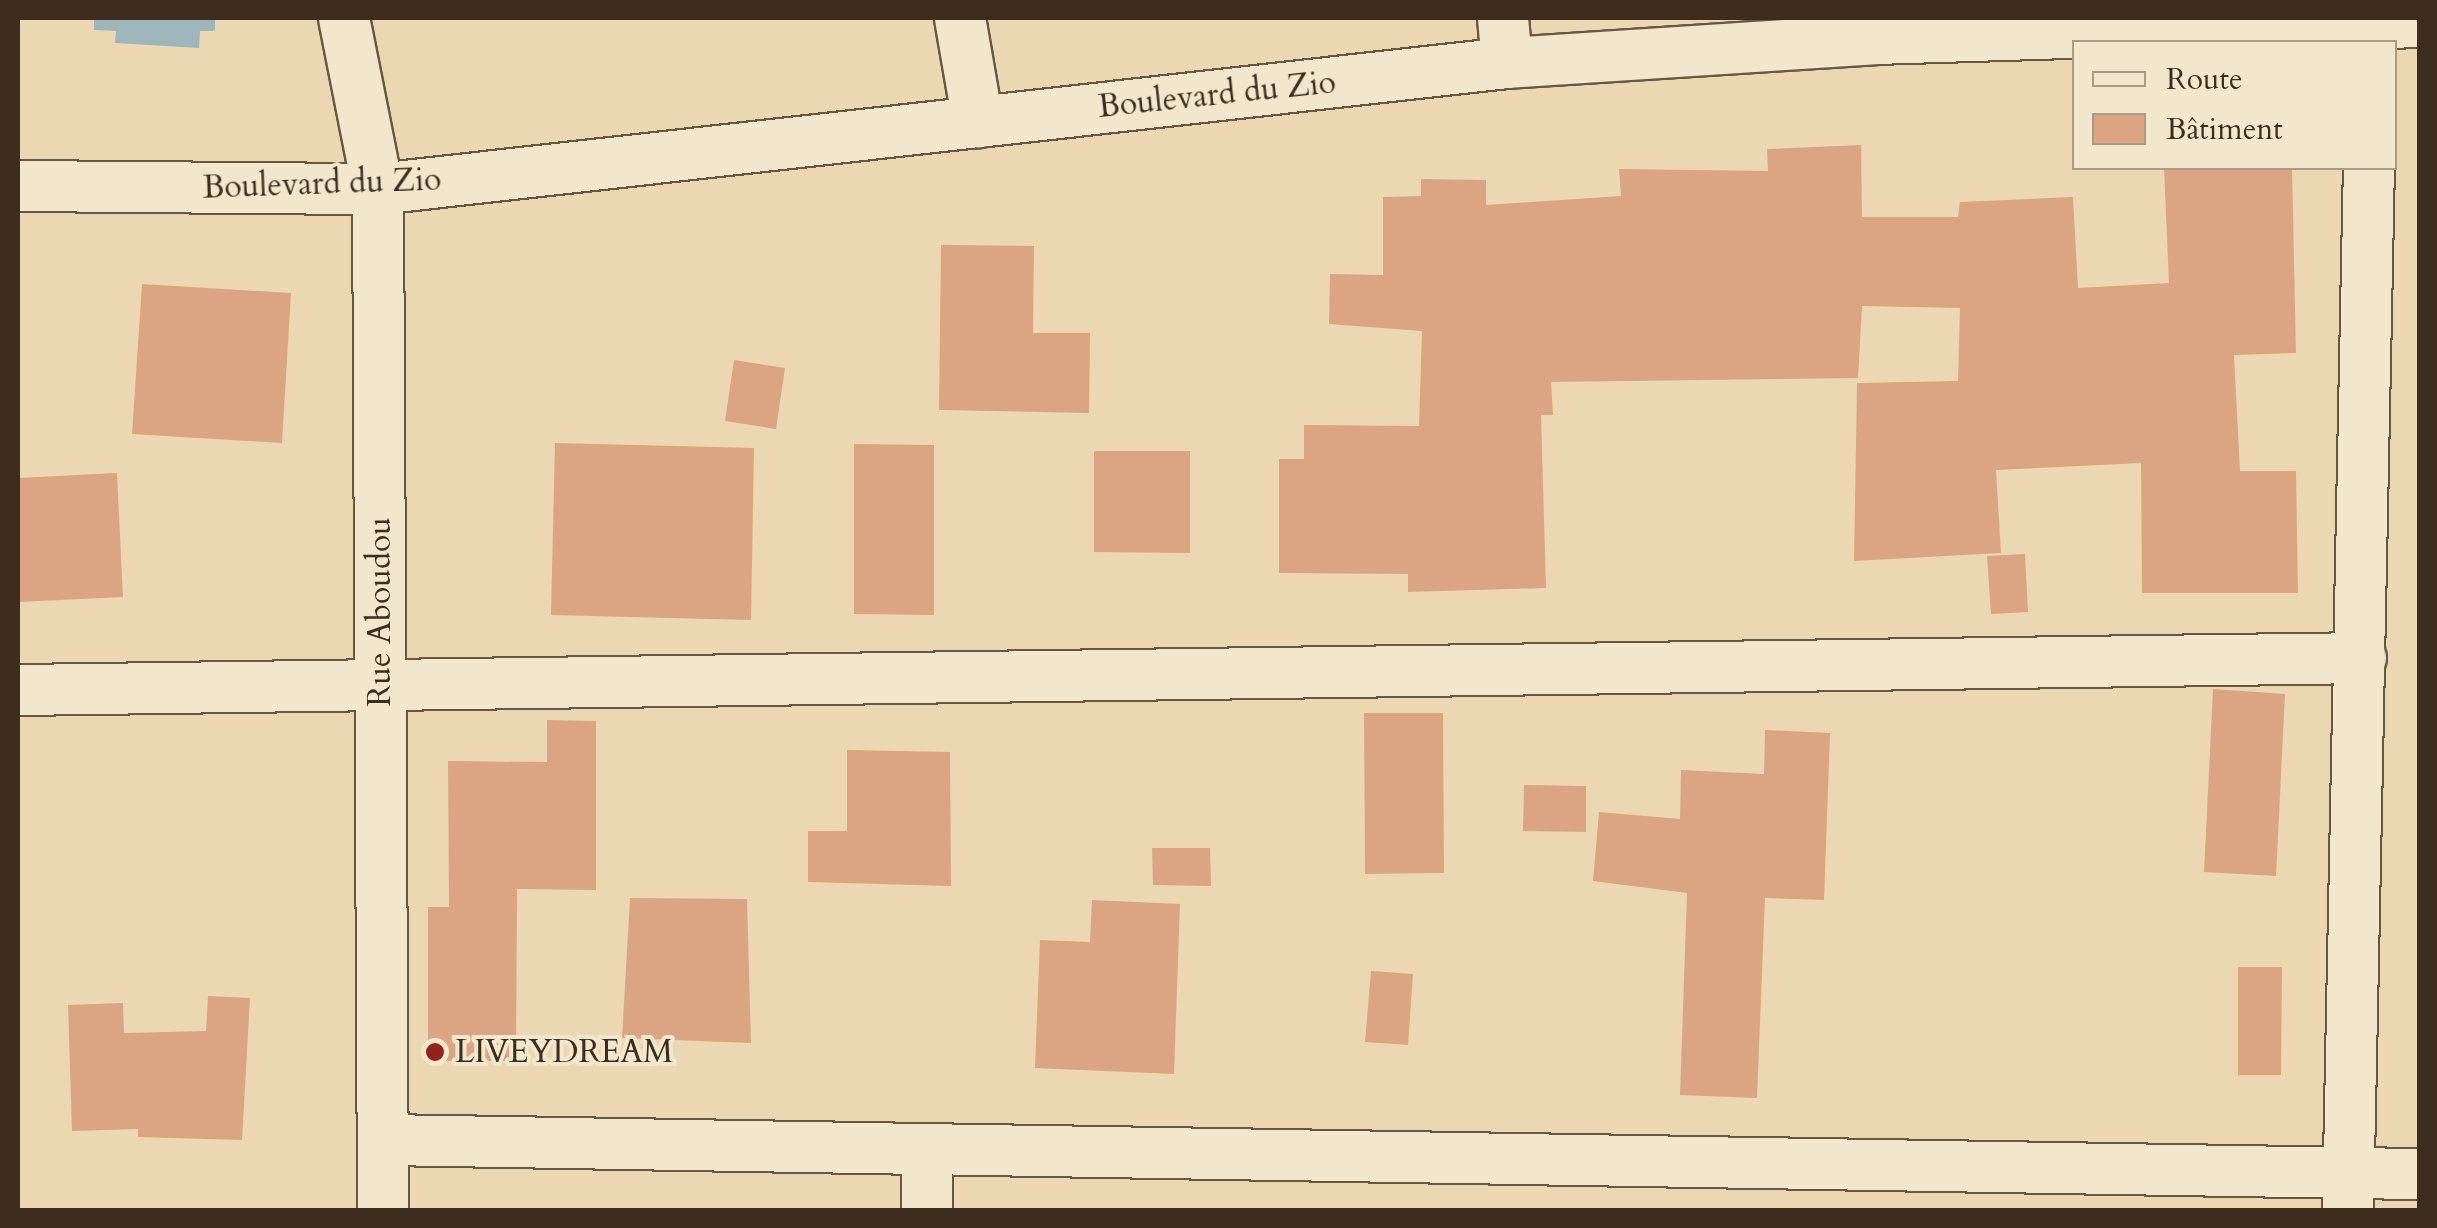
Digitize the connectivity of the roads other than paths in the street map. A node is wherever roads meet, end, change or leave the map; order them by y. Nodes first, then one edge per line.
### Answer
1 (344, 18) edge
2 (960, 18) edge
3 (2383, 26) edge
4 (1875, 28) edge
5 (1505, 40) edge
6 (978, 122) junction
7 (2369, 170) edge
8 (18, 186) edge
9 (378, 189) junction
10 (2361, 658) junction
11 (380, 689) junction
12 (18, 690) edge
13 (385, 1140) junction
14 (927, 1151) junction
15 (2420, 1174) edge
16 (1779, 1188) edge
17 (2348, 1192) edge
18 (383, 1210) edge
19 (928, 1210) edge

1 - 9 street, Rue Aboudou
2 - 6 street
3 - 4 street, Boulevard du Zio
4 - 5 street, Boulevard du Zio
5 - 6 street, Boulevard du Zio
6 - 9 street, Boulevard du Zio
7 - 10 street
8 - 9 street, Boulevard du Zio
9 - 11 street, Rue Aboudou
10 - 11 street
10 - 17 street
11 - 12 street
11 - 13 street, Rue Aboudou
13 - 14 street
13 - 18 street, Rue Aboudou
14 - 16 street
14 - 19 street
15 - 17 street
16 - 17 street

